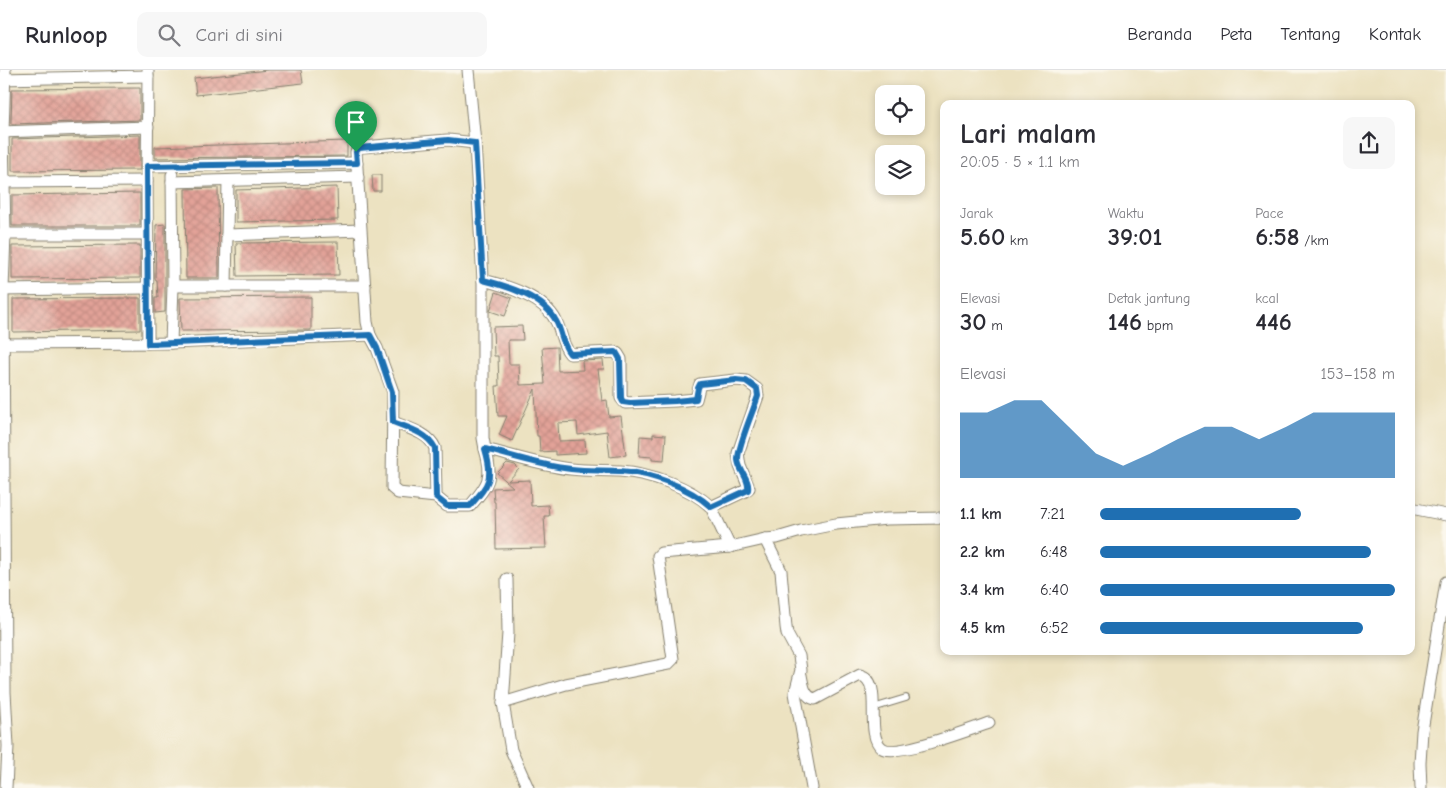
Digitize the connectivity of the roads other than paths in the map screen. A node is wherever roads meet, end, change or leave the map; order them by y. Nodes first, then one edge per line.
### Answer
1 (468, 70) edge
2 (148, 73) edge
3 (3, 76) edge
4 (148, 127) junction
5 (1, 132) edge
6 (475, 143) junction
7 (357, 163) junction
8 (147, 166) junction
9 (172, 166) junction
10 (358, 177) junction
11 (146, 181) junction
12 (2, 182) edge
13 (172, 182) junction
14 (228, 182) junction
15 (360, 230) junction
16 (2, 234) edge
17 (147, 234) junction
18 (227, 235) junction
19 (483, 280) junction
20 (172, 286) junction
21 (226, 286) junction
22 (365, 286) junction
23 (148, 288) junction
24 (1, 290) edge
25 (370, 335) junction
26 (2, 344) edge
27 (148, 344) junction
28 (171, 344) junction
29 (2, 363) edge
30 (393, 422) junction
31 (2, 423) edge
32 (485, 449) junction
33 (2, 485) edge
34 (436, 497) junction
35 (711, 507) junction
36 (1415, 509) edge
37 (1446, 515) edge
38 (940, 518) edge
39 (2, 537) edge
40 (765, 539) junction
41 (730, 547) junction
42 (507, 579) dead end
43 (1446, 582) edge
44 (2, 583) edge
45 (3, 638) edge
46 (800, 670) junction
47 (3, 692) edge
48 (906, 698) dead end
49 (503, 703) junction
50 (873, 708) junction
51 (989, 723) dead end
52 (4, 746) edge
53 (6, 788) edge
54 (528, 788) edge
55 (812, 788) edge
56 (1421, 788) edge

1 - 6 street
2 - 3 street
2 - 4 street
3 - 5 street
4 - 5 street
4 - 8 street
5 - 12 street
6 - 7 street
6 - 19 street
7 - 9 street
7 - 10 street
8 - 9 street
8 - 11 street
9 - 13 street
10 - 14 street
10 - 15 street
11 - 12 street
11 - 17 street
12 - 16 street
13 - 14 street
13 - 20 street
14 - 18 street
15 - 18 street
15 - 22 street
16 - 17 street
16 - 24 street
17 - 23 street
18 - 21 street
19 - 32 street
19 - 35 street
20 - 21 street
20 - 28 street
21 - 22 street
22 - 25 street
23 - 24 street
23 - 27 street
24 - 26 street
25 - 28 street
25 - 30 street
26 - 27 street
26 - 29 street
27 - 28 street
29 - 31 street
30 - 34 street
30 - 34 street
31 - 33 street
32 - 34 street
32 - 35 street
33 - 39 street
35 - 41 street
36 - 37 street
38 - 40 street
39 - 44 street
40 - 41 street
40 - 46 street
41 - 49 street
42 - 49 street
43 - 56 street
44 - 45 street
45 - 47 street
46 - 50 street
46 - 55 street
47 - 52 street
48 - 50 lane
49 - 54 street
50 - 51 street
52 - 53 street

